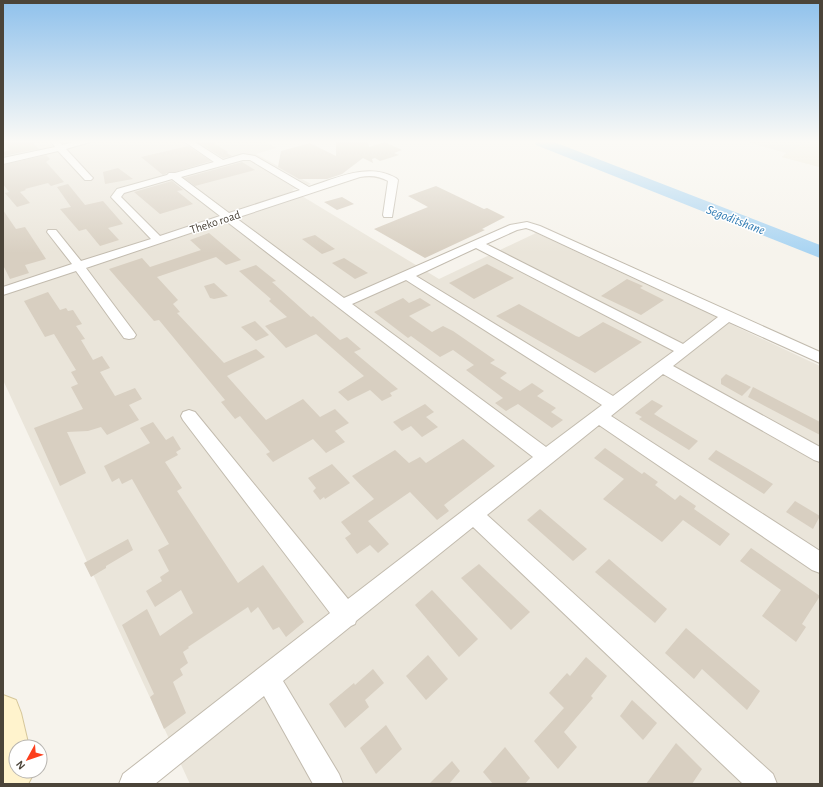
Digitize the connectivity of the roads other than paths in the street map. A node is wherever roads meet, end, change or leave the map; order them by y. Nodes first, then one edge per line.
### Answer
1 (159, 179) edge
2 (177, 179) edge
3 (287, 179) edge
4 (345, 179) edge
5 (390, 179) edge
6 (308, 191) junction
7 (388, 215) dead end
8 (228, 218) junction
9 (52, 232) dead end
10 (158, 240) junction
11 (476, 244) junction
12 (79, 266) junction
13 (406, 275) junction
14 (3, 291) edge
15 (342, 304) junction
16 (728, 316) junction
17 (129, 335) dead end
18 (684, 350) junction
19 (820, 358) edge
20 (663, 367) junction
21 (608, 411) junction
22 (189, 416) dead end
23 (820, 455) edge
24 (546, 457) junction
25 (473, 514) junction
26 (820, 563) edge
27 (348, 616) junction
28 (267, 678) junction
29 (3, 714) edge
30 (9, 739) edge
31 (133, 784) edge
32 (329, 784) edge
33 (763, 784) edge

1 - 10 street
2 - 8 street
3 - 6 street
4 - 6 street, Theko road
5 - 7 street, Theko road
6 - 8 street, Theko road
8 - 10 street, Theko road
8 - 15 street
9 - 12 street
10 - 12 street, Theko road
11 - 13 street
11 - 16 street
11 - 18 street
12 - 14 street, Theko road
12 - 17 street
13 - 15 street
13 - 21 street
15 - 24 street
16 - 18 street
16 - 19 street
18 - 20 street
20 - 21 street
20 - 23 street
21 - 24 street
21 - 26 street
22 - 27 street
24 - 25 street
25 - 27 street
25 - 33 street
27 - 28 street
28 - 31 street
28 - 32 street
29 - 30 street

